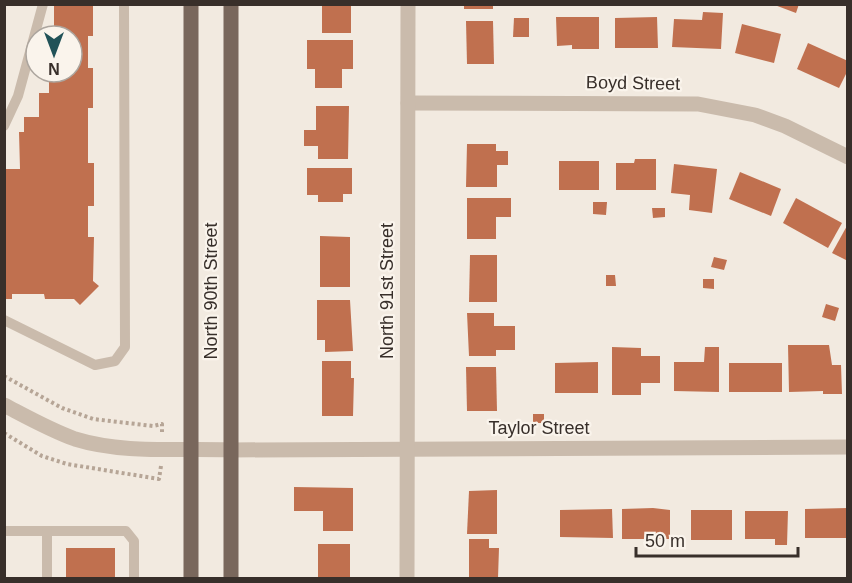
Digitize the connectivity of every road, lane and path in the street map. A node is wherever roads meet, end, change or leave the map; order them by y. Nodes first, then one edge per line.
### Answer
1 (43, 4) edge
2 (124, 4) edge
3 (191, 4) edge
4 (231, 4) edge
5 (408, 4) edge
6 (408, 103) junction
7 (4, 126) edge
8 (848, 157) edge
9 (4, 320) edge
10 (4, 405) edge
11 (848, 447) edge
12 (191, 448) junction
13 (406, 448) junction
14 (231, 450) junction
15 (4, 531) edge
16 (47, 531) junction
17 (47, 579) edge
18 (135, 579) edge
19 (191, 579) edge
20 (231, 579) edge
21 (407, 579) edge

1 - 7 lane
2 - 9 lane
3 - 12 main road, North 90th Street
4 - 14 main road, North 90th Street
5 - 6 street, North 91st Street
6 - 8 street, Boyd Street
6 - 13 street, North 91st Street
10 - 12 street
11 - 13 street, Taylor Street
12 - 14 street, Taylor Street
12 - 19 main road, North 90th Street
13 - 14 street, Taylor Street
13 - 21 street, North 91st Street
14 - 20 main road, North 90th Street
15 - 16 lane
16 - 17 lane
16 - 18 lane

